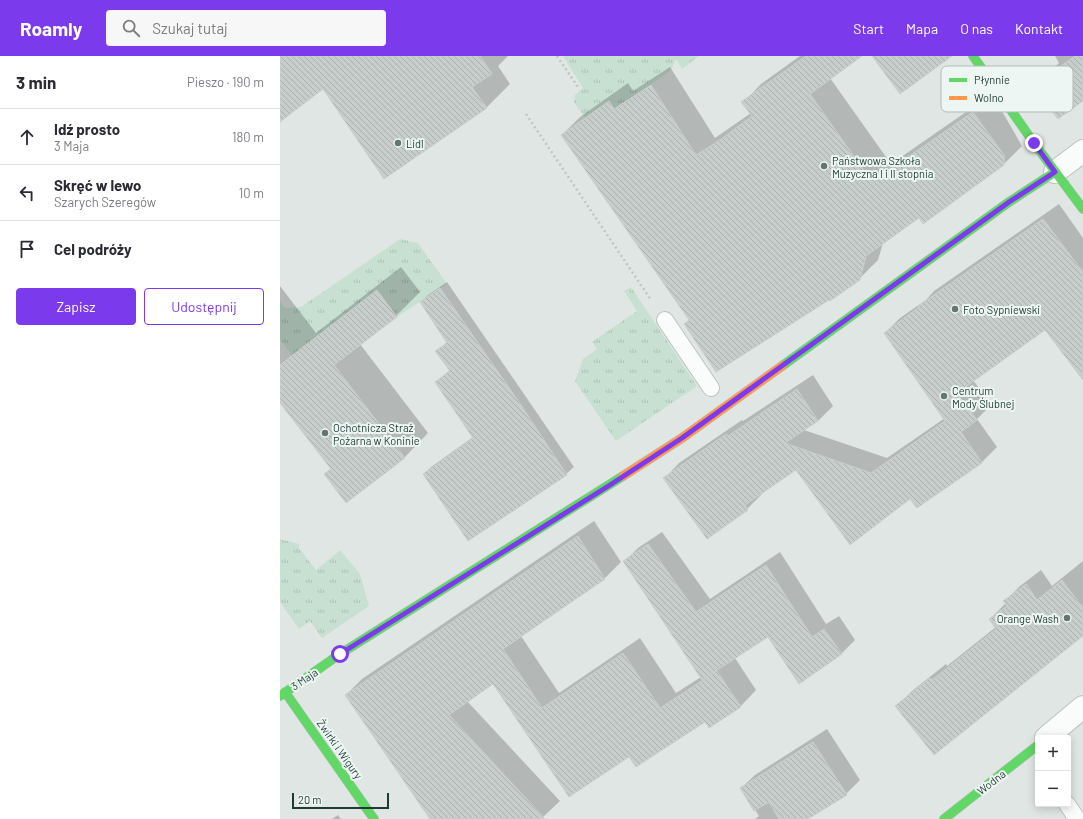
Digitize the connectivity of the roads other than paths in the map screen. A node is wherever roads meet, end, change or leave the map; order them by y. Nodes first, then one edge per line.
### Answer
1 (973, 56) edge
2 (980, 66) edge
3 (1013, 112) edge
4 (1083, 151) edge
5 (1055, 172) junction
6 (1083, 209) edge
7 (665, 320) road end
8 (711, 388) dead end
9 (282, 690) edge
10 (1083, 707) edge
11 (1052, 735) edge
12 (1035, 750) edge
13 (1069, 807) edge
14 (374, 819) edge
15 (944, 819) edge
16 (1076, 819) edge

1 - 2 street
3 - 5 street
4 - 5 street, 3 Maja
5 - 6 street
5 - 9 street, 3 Maja
7 - 8 lane
9 - 14 street, Żwirki i Wigury
10 - 11 street, Wodna
12 - 15 street, Wodna
13 - 16 lane

